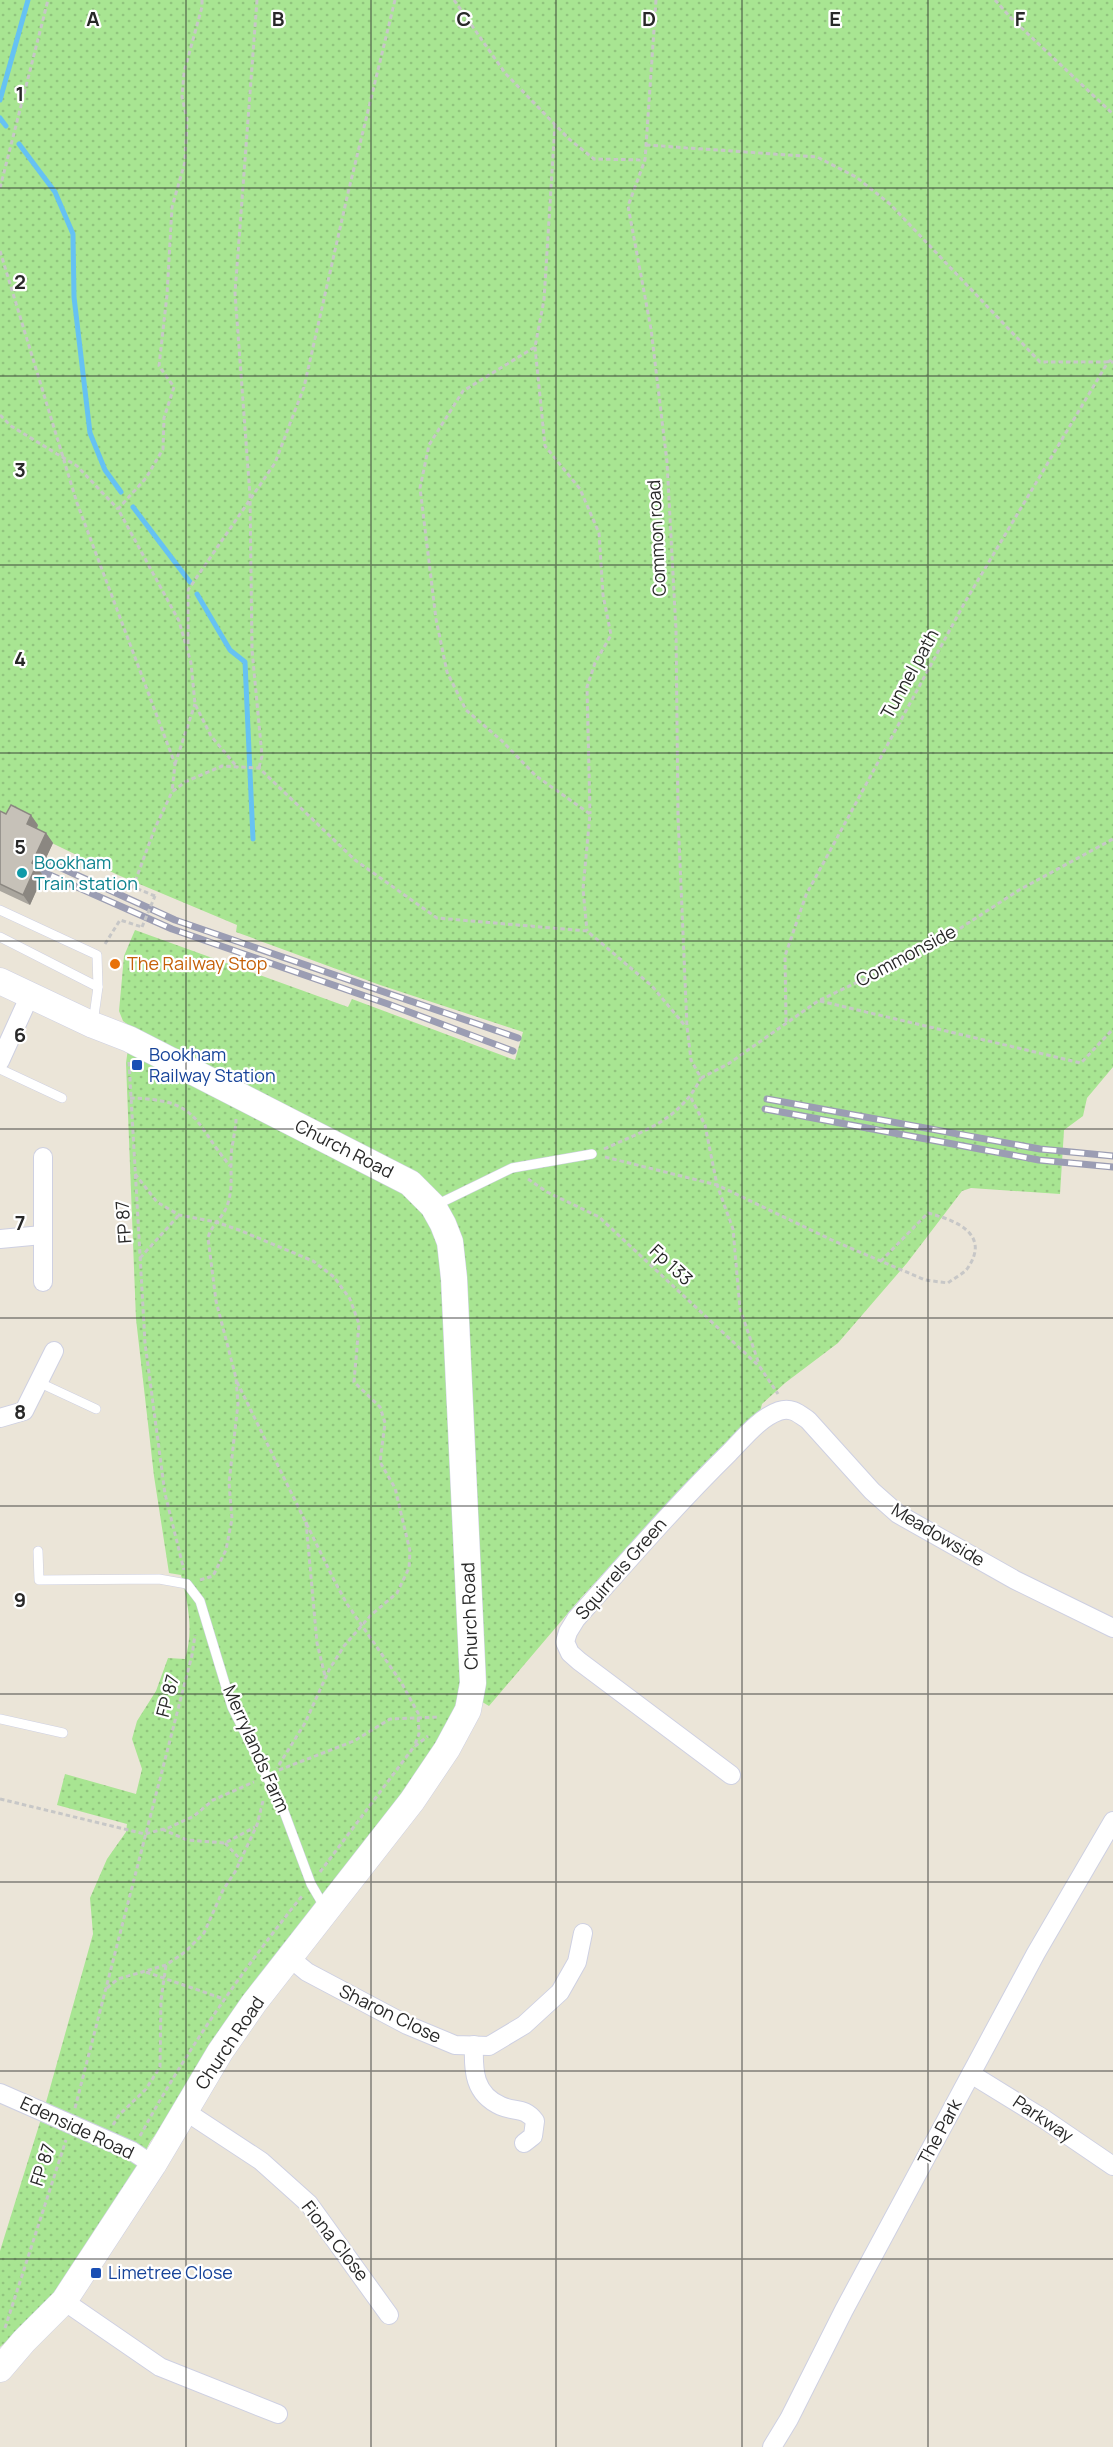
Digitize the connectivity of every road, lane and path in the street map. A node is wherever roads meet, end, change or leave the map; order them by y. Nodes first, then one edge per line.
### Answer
1 (48, 0) edge
2 (202, 0) edge
3 (257, 0) edge
4 (395, 0) edge
5 (454, 0) edge
6 (656, 0) edge
7 (995, 0) edge
8 (1113, 114) edge
9 (555, 124) junction
10 (646, 145) junction
11 (645, 160) junction
12 (0, 188) edge
13 (0, 251) edge
14 (535, 347) junction
15 (1111, 361) edge
16 (0, 415) edge
17 (63, 457) junction
18 (250, 501) junction
19 (118, 509) junction
20 (187, 649) junction
21 (195, 704) junction
22 (175, 764) junction
23 (238, 768) junction
24 (259, 768) junction
25 (172, 792) junction
26 (590, 814) junction
27 (1113, 838) edge
28 (0, 910) edge
29 (587, 931) junction
30 (0, 937) edge
31 (97, 955) junction
32 (0, 981) edge
33 (98, 987) junction
34 (30, 995) junction
35 (818, 1001) junction
36 (786, 1022) junction
37 (93, 1025) junction
38 (687, 1028) junction
39 (1113, 1029) edge
40 (129, 1039) junction
41 (0, 1061) edge
42 (0, 1069) edge
43 (701, 1078) junction
44 (62, 1098) dead end
45 (130, 1098) junction
46 (691, 1098) junction
47 (250, 1101) junction
48 (592, 1154) junction
49 (43, 1157) dead end
50 (231, 1168) junction
51 (512, 1168) junction
52 (134, 1173) junction
53 (717, 1185) junction
54 (433, 1206) junction
55 (179, 1215) junction
56 (216, 1222) junction
57 (42, 1235) junction
58 (0, 1239) edge
59 (140, 1258) junction
60 (881, 1261) junction
61 (43, 1282) dead end
62 (54, 1351) dead end
63 (760, 1367) junction
64 (236, 1378) junction
65 (38, 1382) junction
66 (96, 1409) dead end
67 (789, 1410) junction
68 (0, 1418) edge
69 (306, 1519) junction
70 (38, 1551) dead end
71 (188, 1584) junction
72 (362, 1624) junction
73 (1113, 1628) edge
74 (195, 1632) dead end
75 (325, 1678) junction
76 (468, 1710) junction
77 (418, 1717) junction
78 (0, 1719) edge
79 (63, 1733) dead end
80 (431, 1733) dead end
81 (413, 1748) junction
82 (730, 1775) dead end
83 (268, 1778) junction
84 (0, 1799) edge
85 (1113, 1821) edge
86 (257, 1825) junction
87 (162, 1829) junction
88 (145, 1834) junction
89 (225, 1843) junction
90 (240, 1862) junction
91 (311, 1884) junction
92 (328, 1911) junction
93 (583, 1933) dead end
94 (290, 1958) junction
95 (166, 1965) junction
96 (144, 1972) junction
97 (164, 1978) junction
98 (105, 1989) junction
99 (224, 1999) junction
100 (474, 2045) junction
101 (971, 2074) junction
102 (0, 2093) edge
103 (185, 2111) junction
104 (70, 2126) junction
105 (103, 2139) junction
106 (524, 2143) dead end
107 (132, 2151) junction
108 (153, 2165) junction
109 (1113, 2166) edge
110 (64, 2301) junction
111 (389, 2315) dead end
112 (3, 2332) dead end
113 (0, 2369) edge
114 (278, 2414) dead end
115 (772, 2447) edge

1 - 12 path
2 - 19 path
3 - 18 path
4 - 18 path
5 - 9 path
6 - 10 path, Common road
7 - 8 path
9 - 11 path
9 - 14 path
10 - 11 path, Common road
10 - 15 path
11 - 38 path, Common road
13 - 17 path
14 - 26 path
14 - 26 path
15 - 36 path, Tunnel path
16 - 17 path
17 - 19 path
17 - 22 path
18 - 20 path
18 - 24 path
19 - 20 path
20 - 21 path
21 - 22 path
21 - 23 path
22 - 25 path
23 - 24 path
23 - 25 path
24 - 29 path
25 - 31 path, bridge
26 - 29 path
27 - 35 path, Commonside
28 - 31 lane
29 - 38 path
30 - 33 lane
31 - 33 lane
32 - 34 street, Church Road
33 - 37 lane
34 - 37 street, Church Road
34 - 41 street
35 - 36 path, Commonside
35 - 39 path
36 - 43 path, Commonside
37 - 40 street, Church Road
38 - 43 path, Common road
40 - 45 path, FP 87
40 - 47 street, Church Road
42 - 44 lane
43 - 46 path
45 - 50 path
45 - 52 path, FP 87
46 - 48 path
46 - 53 path
47 - 50 path
47 - 54 street, Church Road
48 - 51 lane
48 - 53 path
49 - 57 street
50 - 56 path
51 - 54 lane
51 - 63 path, Fp 133
52 - 55 path
52 - 59 path, FP 87
53 - 60 path
53 - 63 path
54 - 76 street, Church Road
55 - 56 path
55 - 59 path
56 - 64 path
56 - 72 path
57 - 58 street
57 - 61 street
59 - 71 path, FP 87
60 - 60 path
62 - 65 street
63 - 67 path, Fp 133
64 - 69 path
64 - 71 path
65 - 66 lane
65 - 68 street
67 - 73 street, Meadowside
67 - 82 street, Squirrels Green
69 - 72 path
69 - 75 path
70 - 71 lane
71 - 83 lane, Merrylands Farm
72 - 75 path
72 - 77 path
74 - 88 path, FP 87
75 - 77 path
76 - 77 path
76 - 92 street, Church Road
77 - 81 path
78 - 79 lane
80 - 81 path
81 - 91 path
83 - 86 path
83 - 87 path
83 - 91 lane, Merrylands Farm
84 - 88 path
85 - 101 street, The Park
86 - 89 path
86 - 90 path
87 - 88 path
87 - 89 path
88 - 98 path, FP 87
89 - 90 path
90 - 95 path
91 - 92 lane, Merrylands Farm
91 - 99 path
92 - 94 street, Church Road
93 - 100 street, Sharon Close
94 - 100 street, Sharon Close
94 - 103 street, Church Road
95 - 96 path
95 - 97 path
96 - 97 path
96 - 98 path
97 - 99 path
97 - 105 path
98 - 104 path, FP 87
99 - 107 path
100 - 106 street
101 - 109 street, Parkway
101 - 115 street, The Park
102 - 104 street, Edenside Road
103 - 108 street, Church Road
103 - 111 street, Fiona Close
104 - 105 street, Edenside Road
104 - 112 path, FP 87
105 - 107 street, Edenside Road
107 - 108 street, Edenside Road
108 - 110 street, Church Road
110 - 113 street, Church Road
110 - 114 street

